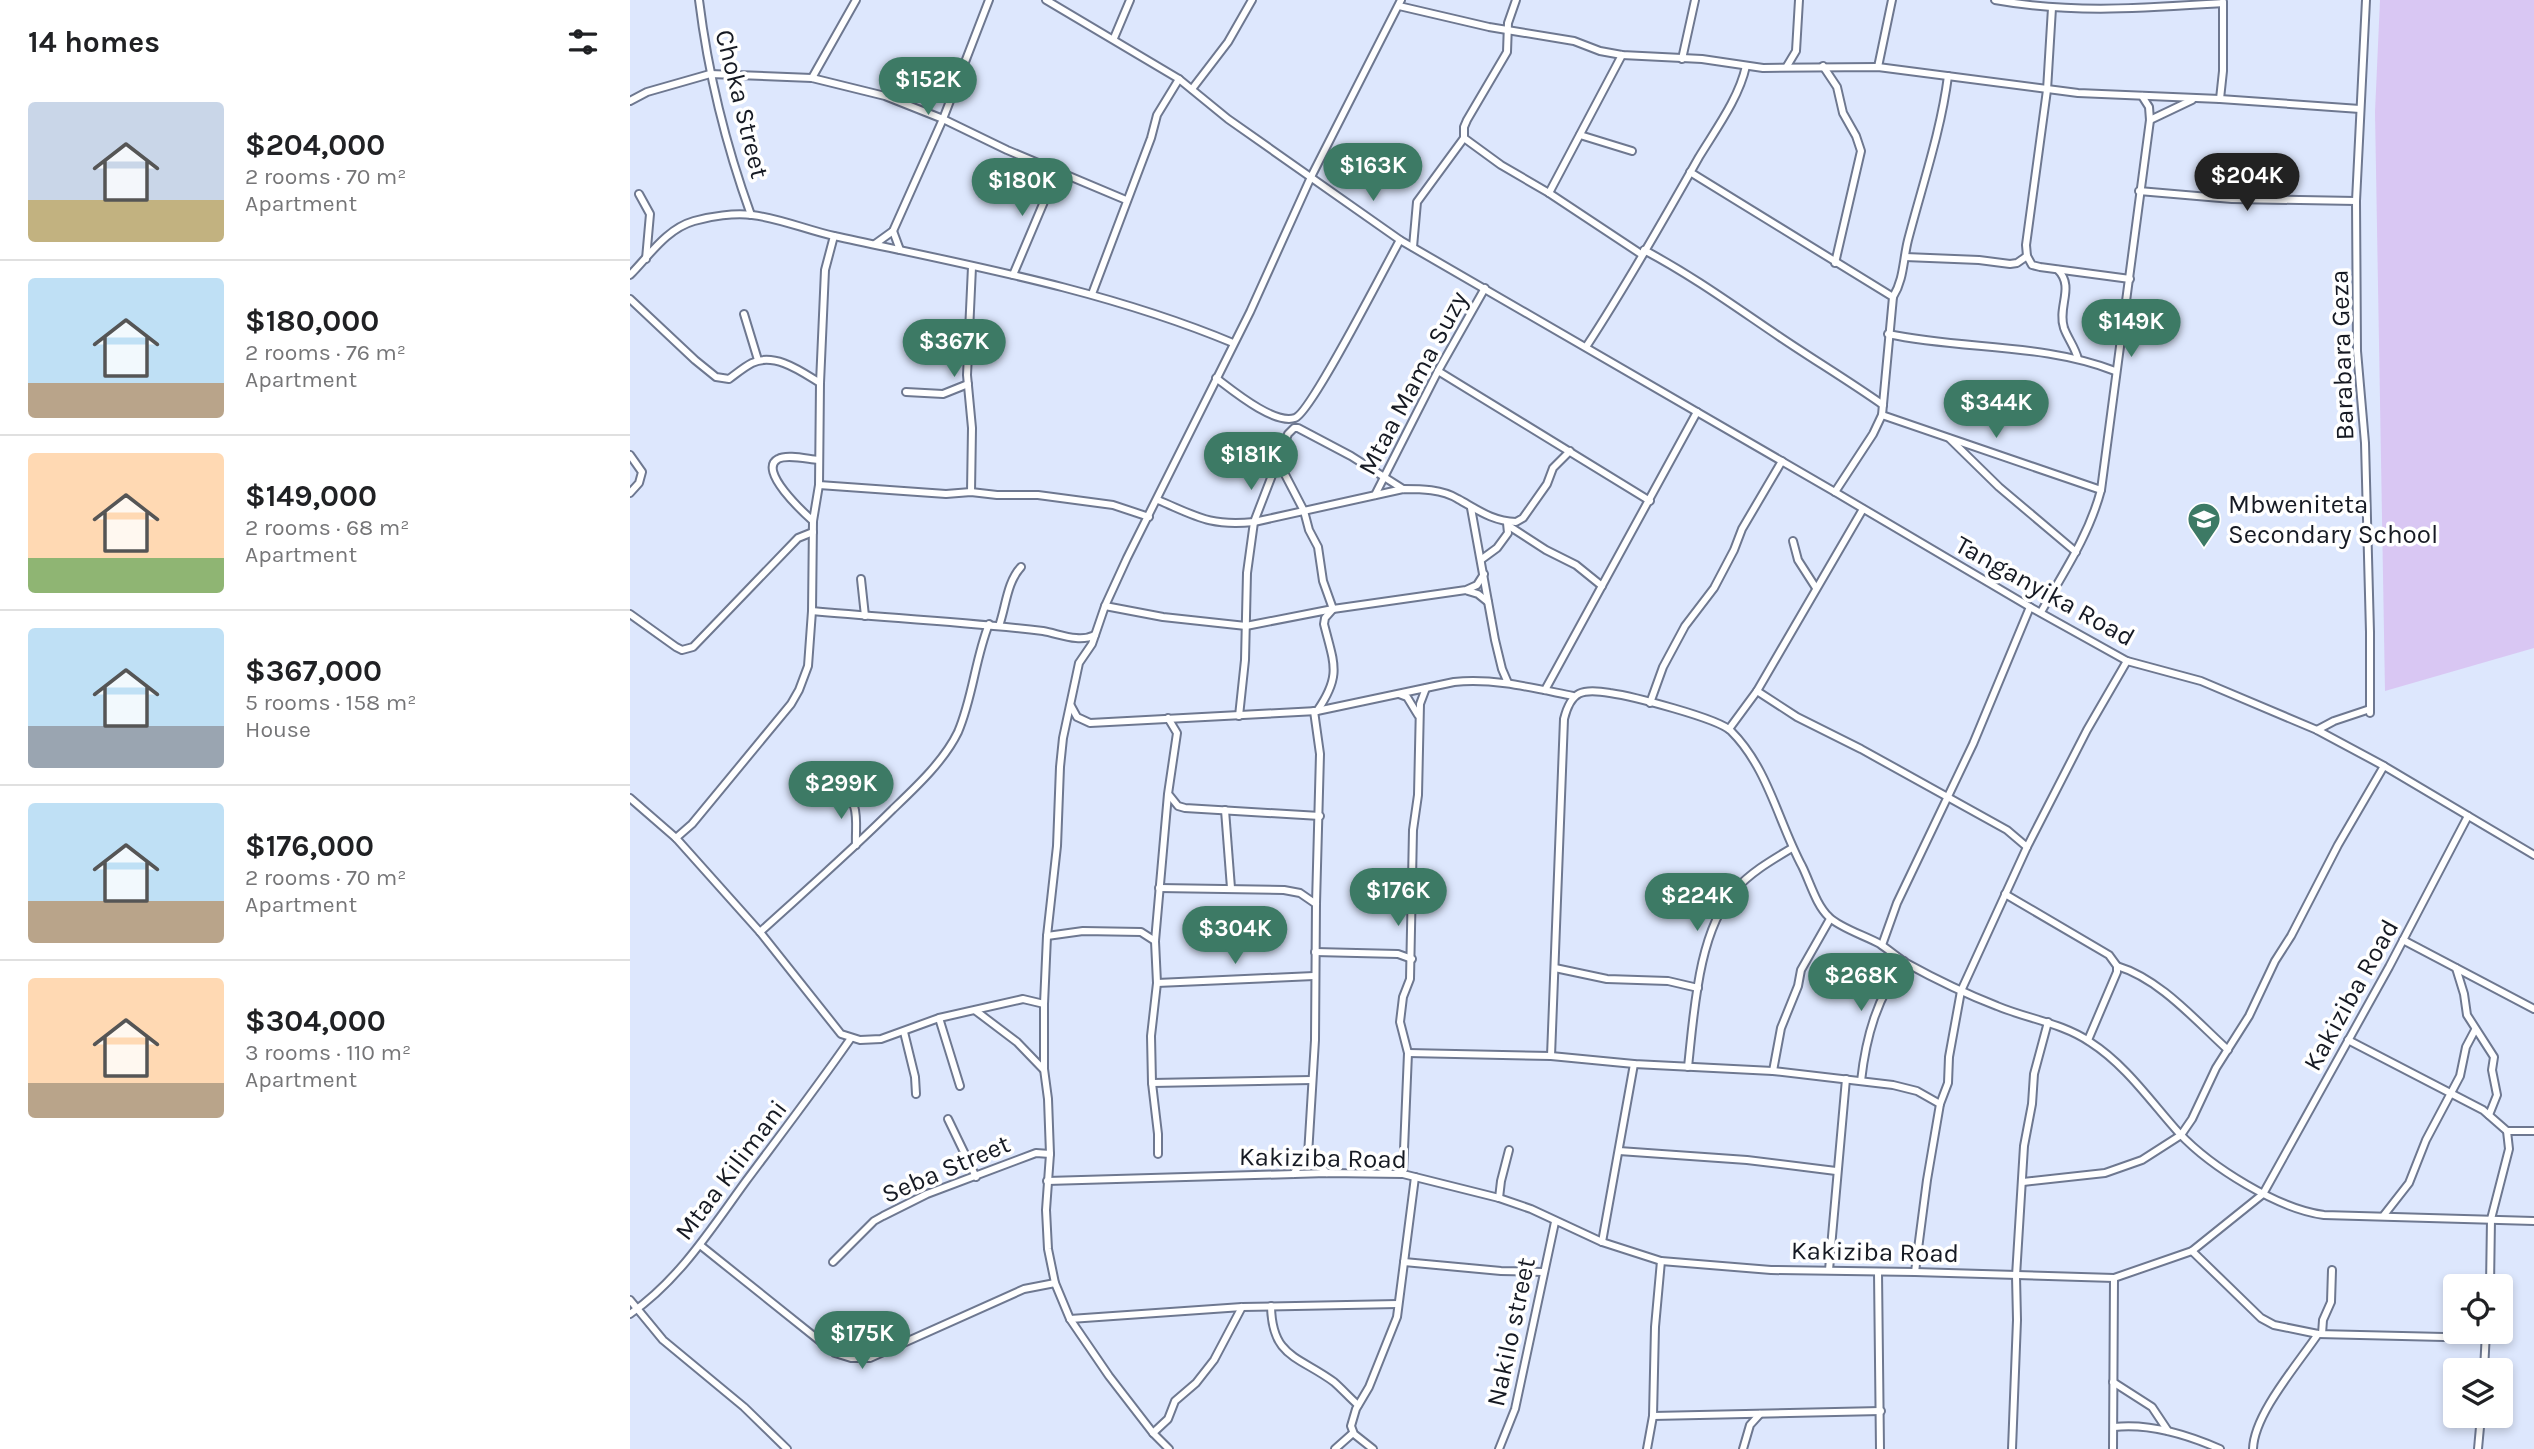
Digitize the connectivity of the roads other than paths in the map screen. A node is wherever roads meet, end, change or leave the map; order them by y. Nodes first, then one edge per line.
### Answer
1 (699, 0) edge
2 (856, 0) edge
3 (989, 0) edge
4 (1046, 0) edge
5 (1130, 0) edge
6 (1252, 0) edge
7 (1516, 0) edge
8 (1695, 0) edge
9 (1800, 0) edge
10 (1892, 0) edge
11 (1995, 0) edge
12 (2134, 0) edge
13 (2366, 0) edge
14 (2223, 2) edge
15 (1400, 3) edge
16 (2052, 8) junction
17 (2135, 9) junction
18 (1508, 29) junction
19 (1114, 38) junction
20 (1622, 55) junction
21 (1682, 60) junction
22 (1746, 66) junction
23 (1787, 66) junction
24 (1823, 66) junction
25 (1878, 67) junction
26 (710, 74) junction
27 (1948, 76) junction
28 (812, 78) junction
29 (1179, 79) junction
30 (1192, 89) junction
31 (2047, 89) junction
32 (2142, 96) junction
33 (2196, 98) junction
34 (2220, 99) junction
35 (630, 101) edge
36 (2360, 109) junction
37 (943, 119) junction
38 (2150, 120) junction
39 (1580, 135) junction
40 (1465, 138) junction
41 (1632, 151) dead end
42 (1057, 171) junction
43 (1690, 173) junction
44 (1311, 177) junction
45 (2139, 191) junction
46 (1549, 193) junction
47 (639, 194) dead end
48 (1126, 200) junction
49 (2356, 201) junction
50 (751, 215) junction
51 (893, 231) junction
52 (834, 236) junction
53 (1400, 240) junction
54 (875, 244) junction
55 (1413, 247) junction
56 (900, 250) junction
57 (1642, 252) junction
58 (2026, 256) junction
59 (1905, 257) junction
60 (646, 259) junction
61 (1835, 263) junction
62 (972, 267) junction
63 (2057, 269) junction
64 (630, 275) edge
65 (1013, 275) junction
66 (2130, 278) junction
67 (1485, 288) junction
68 (1092, 294) junction
69 (1893, 297) junction
70 (630, 299) edge
71 (744, 314) dead end
72 (1888, 334) junction
73 (1233, 343) junction
74 (1586, 347) junction
75 (2078, 359) junction
76 (758, 360) junction
77 (1438, 371) junction
78 (2115, 371) junction
79 (1216, 378) junction
80 (820, 383) junction
81 (968, 384) junction
82 (906, 392) dead end
83 (1883, 405) junction
84 (1697, 412) junction
85 (1882, 415) junction
86 (1949, 438) junction
87 (1570, 451) junction
88 (630, 455) edge
89 (818, 460) junction
90 (1278, 461) junction
91 (1782, 461) junction
92 (1386, 476) junction
93 (819, 485) junction
94 (1403, 489) junction
95 (2101, 490) junction
96 (971, 492) junction
97 (1835, 492) junction
98 (630, 493) edge
99 (1375, 495) junction
100 (1158, 500) junction
101 (1650, 500) junction
102 (1471, 508) junction
103 (1863, 509) junction
104 (1304, 511) junction
105 (1149, 517) junction
106 (813, 521) junction
107 (1254, 522) junction
108 (1507, 524) junction
109 (813, 533) junction
110 (1793, 541) dead end
111 (2076, 552) junction
112 (1482, 559) junction
113 (1021, 567) dead end
114 (1484, 574) junction
115 (861, 579) dead end
116 (1602, 586) junction
117 (1816, 588) junction
118 (1466, 590) junction
119 (1489, 603) junction
120 (1105, 606) junction
121 (2030, 607) junction
122 (1333, 609) junction
123 (812, 611) junction
124 (2041, 612) junction
125 (630, 614) edge
126 (865, 616) junction
127 (989, 624) junction
128 (1246, 625) junction
129 (999, 626) junction
130 (1095, 635) junction
131 (1078, 639) junction
132 (1085, 653) junction
133 (2127, 661) junction
134 (1508, 683) junction
135 (1426, 688) junction
136 (1545, 690) junction
137 (1756, 691) junction
138 (1399, 694) junction
139 (1573, 696) junction
140 (1650, 703) junction
141 (1071, 706) junction
142 (1315, 711) junction
143 (1239, 716) junction
144 (1419, 717) junction
145 (1168, 718) junction
146 (1185, 718) junction
147 (1729, 729) junction
148 (2317, 730) junction
149 (1177, 733) junction
150 (2384, 766) junction
151 (837, 789) dead end
152 (1168, 794) junction
153 (1947, 796) junction
154 (630, 798) edge
155 (1225, 810) junction
156 (1320, 816) junction
157 (2468, 816) junction
158 (676, 838) junction
159 (856, 845) junction
160 (2027, 847) junction
161 (1792, 848) junction
162 (2533, 851) edge
163 (1159, 888) junction
164 (1231, 888) junction
165 (2005, 894) junction
166 (1316, 904) junction
167 (1830, 919) junction
168 (760, 932) junction
169 (1046, 936) junction
170 (2403, 940) junction
171 (1155, 941) junction
172 (1882, 945) junction
173 (1315, 951) junction
174 (1412, 959) junction
175 (1904, 961) junction
176 (2117, 966) junction
177 (1555, 968) junction
178 (2456, 968) junction
179 (1314, 976) junction
180 (1157, 983) junction
181 (1698, 988) junction
182 (1961, 991) junction
183 (1044, 1004) junction
184 (2534, 1009) edge
185 (976, 1011) junction
186 (939, 1018) junction
187 (2048, 1023) junction
188 (2475, 1030) junction
189 (904, 1032) junction
190 (850, 1038) junction
191 (2088, 1040) junction
192 (2347, 1040) junction
193 (2228, 1050) junction
194 (1408, 1052) junction
195 (1551, 1056) junction
196 (1634, 1064) junction
197 (1688, 1067) junction
198 (1044, 1069) junction
199 (1773, 1071) junction
200 (1846, 1079) junction
201 (1312, 1080) junction
202 (1861, 1081) junction
203 (1152, 1083) junction
204 (960, 1086) dead end
205 (916, 1094) dead end
206 (2450, 1094) junction
207 (1940, 1104) junction
208 (2489, 1115) junction
209 (948, 1119) dead end
210 (2534, 1130) edge
211 (2507, 1131) junction
212 (2181, 1135) junction
213 (1509, 1150) dead end
214 (1619, 1151) junction
215 (1050, 1154) junction
216 (1158, 1154) dead end
217 (1308, 1155) junction
218 (1836, 1171) junction
219 (1327, 1173) junction
220 (1293, 1174) junction
221 (1403, 1174) junction
222 (976, 1177) junction
223 (1415, 1177) junction
224 (1047, 1181) junction
225 (2023, 1182) junction
226 (2263, 1194) junction
227 (1499, 1198) junction
228 (2384, 1215) junction
229 (2491, 1219) junction
230 (2534, 1221) edge
231 (1555, 1222) junction
232 (1602, 1242) junction
233 (700, 1245) junction
234 (2192, 1251) junction
235 (1661, 1261) junction
236 (833, 1262) dead end
237 (1404, 1262) junction
238 (1829, 1270) junction
239 (2332, 1270) dead end
240 (1543, 1272) junction
241 (1878, 1272) junction
242 (1914, 1272) junction
243 (2490, 1274) edge
244 (2016, 1276) junction
245 (2114, 1278) junction
246 (1055, 1283) junction
247 (630, 1300) edge
248 (1398, 1304) junction
249 (1271, 1306) junction
250 (1242, 1307) junction
251 (633, 1312) edge
252 (1070, 1319) junction
253 (2320, 1334) junction
254 (2443, 1335) edge
255 (2113, 1382) junction
256 (1358, 1405) junction
257 (1881, 1410) junction
258 (1760, 1414) junction
259 (1653, 1416) junction
260 (2114, 1427) junction
261 (2479, 1428) edge
262 (2168, 1431) junction
263 (1153, 1433) junction
264 (1353, 1433) junction
265 (787, 1449) edge
266 (1169, 1449) edge
267 (1335, 1449) edge
268 (1373, 1449) edge
269 (1499, 1449) edge
270 (1647, 1449) edge
271 (1743, 1449) edge
272 (1880, 1449) edge
273 (2012, 1449) edge
274 (2113, 1449) edge
275 (2220, 1449) edge
276 (2253, 1449) edge
277 (2478, 1449) edge

1 - 26 street, Choka Street
2 - 28 street
3 - 37 street
4 - 19 street, Tanganyika Road
5 - 19 street
6 - 30 street
7 - 18 street
8 - 21 street
9 - 23 street
10 - 25 street
11 - 16 street
12 - 17 street
13 - 36 street, Barabara Geza
14 - 17 street
14 - 34 street
15 - 18 street
15 - 44 street
16 - 17 street
16 - 31 street
18 - 20 street
18 - 40 street
19 - 29 street, Tanganyika Road
20 - 21 street
20 - 39 street
21 - 22 street
22 - 23 street
22 - 43 street
23 - 24 street
24 - 25 street
24 - 61 street
25 - 27 street
26 - 28 street
26 - 35 street
26 - 50 street, Choka Street
27 - 31 street
27 - 59 street
28 - 37 street
29 - 30 street, Tanganyika Road
29 - 48 street
30 - 44 street, Tanganyika Road
31 - 32 street
31 - 58 street
32 - 33 street
32 - 38 street
33 - 34 street
33 - 38 street
34 - 36 street
36 - 49 street, Barabara Geza
37 - 42 street
37 - 51 street
38 - 45 street
39 - 41 street
39 - 46 street
40 - 46 street
40 - 55 street
42 - 48 street
42 - 65 street
43 - 57 street
43 - 61 street
44 - 53 street, Tanganyika Road
44 - 73 street
45 - 49 street
45 - 66 street
46 - 57 street
47 - 60 street
48 - 68 street
49 - 148 street, Barabara Geza
50 - 52 street
50 - 60 street
51 - 54 street
51 - 56 street
52 - 54 street
52 - 80 street
53 - 55 street, Tanganyika Road
53 - 79 street
54 - 56 street
55 - 67 street, Tanganyika Road
56 - 62 street
57 - 74 street
57 - 83 street
58 - 59 street
58 - 63 street
59 - 69 street
60 - 64 street
61 - 69 street
62 - 65 street
62 - 81 street
63 - 66 street
63 - 75 street
65 - 68 street
66 - 78 street
67 - 74 street, Tanganyika Road
67 - 77 street, Mtaa Mama Suzy
68 - 73 street
69 - 72 street
70 - 76 street
71 - 76 street
72 - 75 street
72 - 83 street
73 - 79 street
74 - 84 street, Tanganyika Road
75 - 78 street
76 - 80 street
77 - 87 street
77 - 92 street, Mtaa Mama Suzy
78 - 95 street
79 - 100 street
80 - 89 street
81 - 82 street
81 - 96 street
83 - 85 street
84 - 91 street, Tanganyika Road
84 - 101 street
85 - 86 street
85 - 97 street
86 - 95 street
86 - 111 street
87 - 101 street
87 - 108 street
88 - 98 street
89 - 93 street
89 - 106 street
90 - 92 street
90 - 104 street
90 - 107 street
91 - 97 street, Tanganyika Road
91 - 140 street
92 - 94 street
92 - 99 street, Mtaa Mama Suzy
93 - 96 street
93 - 106 street
94 - 99 street
94 - 102 street
95 - 111 street
96 - 105 street
97 - 103 street, Tanganyika Road
99 - 104 street
100 - 105 street
100 - 107 street
101 - 116 street
102 - 108 street
102 - 112 street
103 - 117 street
103 - 121 street, Tanganyika Road
104 - 107 street
104 - 122 street
105 - 120 street
106 - 109 street
107 - 128 street
108 - 112 street
108 - 116 street
109 - 123 street
109 - 125 street
110 - 117 street
111 - 124 street
112 - 114 street
113 - 129 street
114 - 118 street
114 - 119 street
115 - 126 street
116 - 136 street
117 - 137 street
118 - 119 street
118 - 122 street
119 - 134 street
120 - 128 street
120 - 130 street
121 - 124 street, Tanganyika Road
121 - 153 street
122 - 128 street
122 - 142 street
123 - 126 street
123 - 158 street
124 - 133 street, Tanganyika Road
126 - 127 street
127 - 129 street
127 - 159 street
128 - 143 street
129 - 131 street
130 - 131 street
130 - 132 street
131 - 132 street
132 - 141 street
133 - 148 street, Tanganyika Road
133 - 160 street
134 - 135 street
134 - 136 street
135 - 138 street
135 - 144 street
136 - 139 street
137 - 147 street
137 - 153 street
138 - 142 street
138 - 144 street
139 - 140 street
139 - 177 street
140 - 147 street
141 - 145 street
141 - 169 street
142 - 143 street
142 - 156 street
143 - 146 street
144 - 174 street
145 - 146 street
145 - 149 street
146 - 149 street
147 - 161 street
148 - 150 street, Tanganyika Road
149 - 152 street
150 - 157 street, Tanganyika Road
150 - 193 street
151 - 159 street
152 - 155 street
152 - 163 street
153 - 160 street
153 - 172 street
154 - 158 street
155 - 156 street
155 - 164 street
156 - 166 street
157 - 162 street, Tanganyika Road
157 - 170 street, Kakiziba Road
158 - 168 street
159 - 168 street
160 - 165 street
161 - 167 street
161 - 181 street
163 - 164 street
163 - 171 street
164 - 166 street
165 - 176 street
165 - 182 street
166 - 173 street
167 - 172 street
167 - 199 street
168 - 190 street
169 - 171 street
169 - 183 street
170 - 178 street
170 - 192 street, Kakiziba Road
171 - 180 street
172 - 175 street
173 - 174 street
173 - 179 street
174 - 194 street
175 - 182 street
175 - 202 street
176 - 191 street
176 - 193 street
177 - 181 street
177 - 195 street
178 - 184 street
178 - 188 street
179 - 180 street
179 - 201 street
180 - 203 street
181 - 197 street
182 - 187 street
182 - 207 street
183 - 185 street
183 - 198 street
185 - 186 street
185 - 198 street
186 - 189 street
186 - 204 street
187 - 191 street
187 - 225 street
188 - 206 street
188 - 208 street
189 - 190 street
189 - 205 street
190 - 233 street, Mtaa Kilimani
191 - 212 street
192 - 206 street
192 - 226 street, Kakiziba Road
193 - 212 street
194 - 195 street
194 - 221 street
195 - 196 street
196 - 197 street
196 - 214 street
197 - 199 street
198 - 215 street
199 - 200 street
200 - 202 street
200 - 218 street
201 - 203 street
201 - 217 street
202 - 207 street
203 - 216 street
206 - 208 street
206 - 228 street
207 - 242 street
208 - 211 street
209 - 222 street
210 - 211 street
211 - 229 street
212 - 225 street
212 - 226 street
213 - 227 street
214 - 218 street
214 - 232 street
215 - 222 street, Seba Street
215 - 224 street
217 - 219 street
217 - 220 street
218 - 238 street
219 - 220 street, Kakiziba Road
219 - 221 street, Kakiziba Road
220 - 224 street, Kakiziba Road
221 - 223 street, Kakiziba Road
222 - 236 street, Seba Street
223 - 227 street, Kakiziba Road
223 - 237 street
224 - 246 street
225 - 244 street
226 - 228 street
226 - 234 street, Kakiziba Road
227 - 231 street, Kakiziba Road
228 - 229 street
229 - 230 street
229 - 243 street
231 - 232 street, Kakiziba Road
231 - 240 street, Nakilo street
232 - 235 street, Kakiziba Road
233 - 246 street
233 - 251 street, Mtaa Kilimani
234 - 245 street, Kakiziba Road
234 - 253 street
235 - 238 street, Kakiziba Road
235 - 259 street
237 - 240 street
237 - 248 street
238 - 241 street, Kakiziba Road
239 - 253 street
240 - 269 street, Nakilo street
241 - 242 street, Kakiziba Road
241 - 257 street
242 - 244 street, Kakiziba Road
244 - 245 street, Kakiziba Road
244 - 273 street
245 - 255 street
246 - 252 street
247 - 251 street
248 - 249 street
248 - 256 street
249 - 250 street
249 - 256 street
250 - 252 street
250 - 263 street
251 - 265 street
252 - 263 street
253 - 254 street
253 - 276 street
255 - 260 street
255 - 262 street
256 - 264 street
257 - 258 street
257 - 272 street
258 - 259 street
258 - 271 street
259 - 270 street
260 - 262 street
260 - 274 street
261 - 277 street
262 - 275 street
263 - 266 street
264 - 267 street
264 - 268 street

